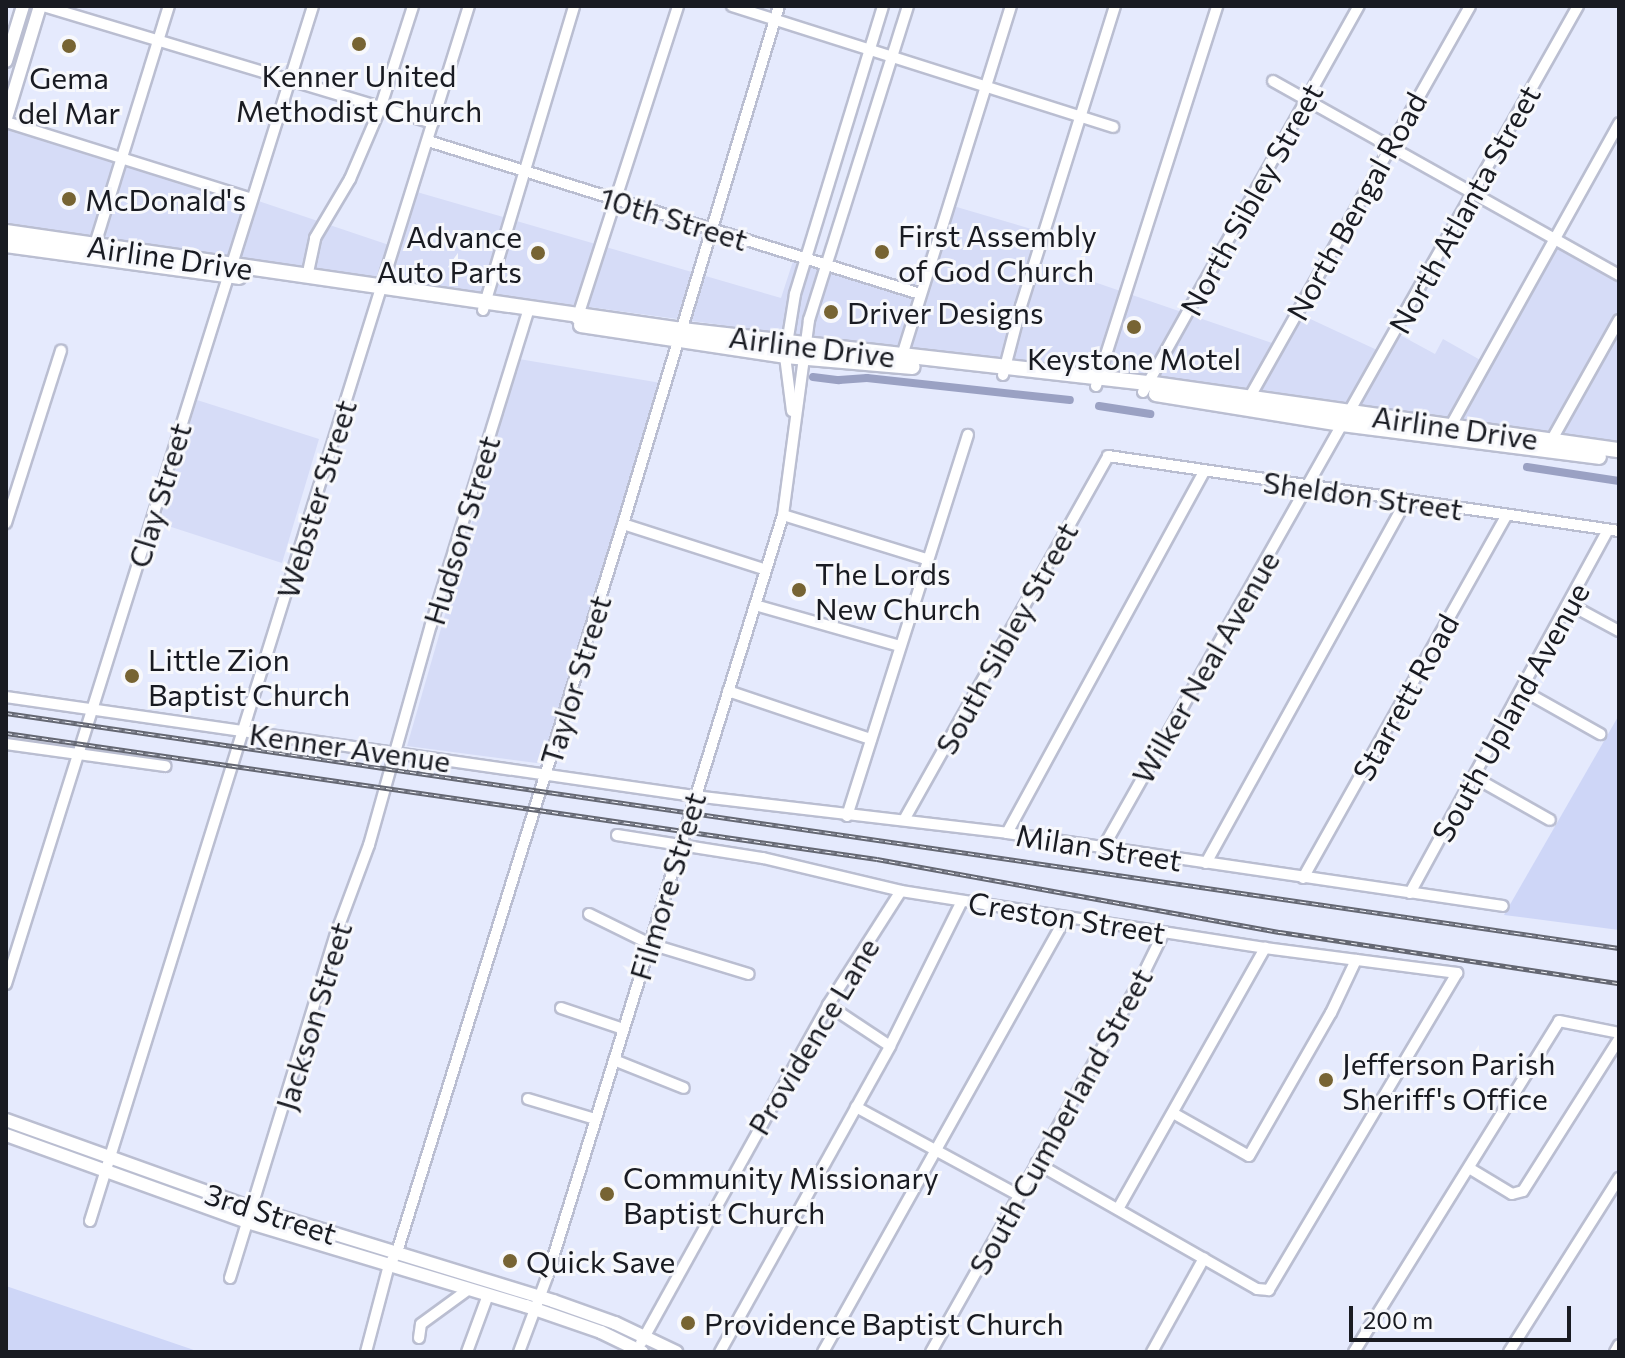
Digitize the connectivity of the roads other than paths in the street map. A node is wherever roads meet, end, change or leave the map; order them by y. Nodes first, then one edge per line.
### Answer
1 (23, 6) edge
2 (42, 6) edge
3 (169, 6) edge
4 (313, 6) edge
5 (413, 6) edge
6 (469, 6) edge
7 (574, 6) edge
8 (678, 6) edge
9 (732, 6) edge
10 (779, 6) edge
11 (883, 6) edge
12 (908, 6) edge
13 (1011, 6) edge
14 (1115, 6) edge
15 (1217, 6) edge
16 (1359, 6) edge
17 (1470, 6) edge
18 (1578, 6) edge
19 (775, 19) junction
20 (158, 42) junction
21 (870, 48) junction
22 (893, 55) junction
23 (6, 61) edge
24 (1273, 81) dead end
25 (289, 82) junction
26 (985, 86) junction
27 (1308, 98) junction
28 (380, 109) junction
29 (1080, 117) junction
30 (6, 120) edge
31 (433, 123) junction
32 (1619, 123) edge
33 (1113, 127) dead end
34 (428, 141) junction
35 (1391, 145) junction
36 (120, 158) junction
37 (523, 171) junction
38 (1472, 192) junction
39 (251, 199) junction
40 (617, 201) junction
41 (6, 226) edge
42 (710, 229) junction
43 (6, 232) edge
44 (43, 238) junction
45 (1556, 239) junction
46 (6, 245) edge
47 (92, 251) junction
48 (805, 258) junction
49 (827, 265) junction
50 (228, 271) junction
51 (1619, 275) edge
52 (307, 277) junction
53 (380, 292) junction
54 (920, 294) junction
55 (484, 306) junction
56 (528, 312) junction
57 (577, 320) junction
58 (1619, 320) edge
59 (679, 335) junction
60 (786, 350) junction
61 (61, 351) dead end
62 (804, 352) junction
63 (901, 362) junction
64 (1004, 371) junction
65 (1097, 381) junction
66 (1145, 387) junction
67 (1247, 403) junction
68 (794, 416) junction
69 (1345, 418) junction
70 (1448, 433) junction
71 (968, 435) dead end
72 (1549, 445) junction
73 (1619, 450) edge
74 (1108, 456) joint
75 (1619, 460) edge
76 (1204, 471) junction
77 (6, 482) edge
78 (18, 486) junction
79 (1307, 487) junction
80 (1406, 501) junction
81 (783, 515) junction
82 (1506, 516) junction
83 (6, 523) edge
84 (623, 524) junction
85 (1614, 530) edge
86 (926, 559) junction
87 (766, 570) junction
88 (1569, 604) junction
89 (755, 605) junction
90 (1619, 631) edge
91 (900, 646) junction
92 (1522, 690) junction
93 (728, 691) junction
94 (6, 697) edge
95 (92, 711) junction
96 (243, 733) junction
97 (1600, 734) dead end
98 (871, 739) junction
99 (6, 744) edge
100 (78, 753) junction
101 (395, 753) junction
102 (165, 766) dead end
103 (545, 774) junction
104 (1474, 777) junction
105 (694, 796) junction
106 (847, 816) junction
107 (904, 820) junction
108 (1550, 820) dead end
109 (1007, 833) junction
110 (617, 835) dead end
111 (679, 845) junction
112 (1103, 848) junction
113 (1206, 863) junction
114 (1303, 878) junction
115 (901, 891) junction
116 (1410, 893) junction
117 (962, 901) junction
118 (1503, 906) dead end
119 (589, 914) dead end
120 (1066, 917) junction
121 (1164, 932) junction
122 (650, 944) junction
123 (1265, 948) junction
124 (1356, 960) junction
125 (749, 974) dead end
126 (6, 984) edge
127 (828, 1005) junction
128 (561, 1008) dead end
129 (623, 1029) junction
130 (1619, 1036) edge
131 (890, 1046) junction
132 (614, 1060) junction
133 (684, 1088) dead end
134 (528, 1099) dead end
135 (856, 1107) junction
136 (1173, 1113) junction
137 (595, 1119) junction
138 (6, 1120) edge
139 (6, 1135) edge
140 (937, 1152) junction
141 (1036, 1163) junction
142 (109, 1164) junction
143 (1469, 1168) junction
144 (1619, 1178) edge
145 (1018, 1195) junction
146 (254, 1209) junction
147 (1118, 1209) junction
148 (90, 1221) dead end
149 (248, 1222) junction
150 (397, 1252) junction
151 (1204, 1258) junction
152 (389, 1265) junction
153 (230, 1278) dead end
154 (469, 1289) junction
155 (488, 1295) junction
156 (540, 1296) junction
157 (535, 1310) junction
158 (645, 1337) junction
159 (419, 1338) dead end
160 (1619, 1345) edge
161 (638, 1351) edge
162 (366, 1352) edge
163 (467, 1352) edge
164 (519, 1352) edge
165 (676, 1352) edge
166 (720, 1352) edge
167 (823, 1352) edge
168 (931, 1352) edge
169 (1152, 1352) edge
170 (1354, 1352) edge
171 (1509, 1352) edge
172 (1615, 1352) edge

1 - 23 main road
2 - 20 street
2 - 30 main road
3 - 20 street
4 - 25 street, Clay Street
5 - 28 street
6 - 31 street, Webster Street
7 - 37 street
8 - 40 street
9 - 19 street
10 - 19 street, Taylor Street
11 - 21 street
12 - 22 street, Filmore Street
13 - 26 street
14 - 29 street
15 - 65 street
16 - 27 street, North Sibley Street
17 - 35 street, North Bengal Road
18 - 38 street, North Atlanta Street
19 - 21 street
19 - 42 street, Taylor Street
20 - 25 street
20 - 36 street
21 - 22 street
21 - 48 street
22 - 26 street
22 - 49 street, Filmore Street
24 - 27 street
25 - 28 street
25 - 39 street, Clay Street
26 - 29 street
26 - 54 street
27 - 35 street
27 - 66 street, North Sibley Street
28 - 31 street
28 - 52 street
29 - 33 street
29 - 64 street
30 - 36 street
31 - 34 street, Webster Street
32 - 45 street
34 - 37 street, 10th Street
34 - 53 street, Webster Street
35 - 38 street
35 - 67 street, North Bengal Road
36 - 39 street
36 - 47 street
37 - 40 street, 10th Street
37 - 55 street
38 - 45 street
38 - 69 street, North Atlanta Street
39 - 50 street, Clay Street
40 - 42 street, 10th Street
40 - 57 street
41 - 44 highway
42 - 48 street, 10th Street
42 - 59 street, Taylor Street
43 - 44 highway, Airline Drive
44 - 47 highway, Airline Drive
45 - 51 street
45 - 70 street
46 - 47 highway, Airline Drive
47 - 50 highway, Airline Drive
48 - 49 street, 10th Street
48 - 60 street
49 - 54 street, 10th Street
49 - 62 street, Filmore Street
50 - 52 highway, Airline Drive
50 - 53 highway, Airline Drive
50 - 95 street, Clay Street
52 - 53 highway, Airline Drive
53 - 55 highway, Airline Drive
53 - 96 street, Webster Street
54 - 63 street
55 - 56 highway, Airline Drive
56 - 57 highway, Airline Drive
56 - 101 street, Hudson Street
57 - 59 highway, Airline Drive
58 - 72 street
59 - 60 highway, Airline Drive
59 - 84 street, Taylor Street
60 - 62 highway, Airline Drive
60 - 68 street, Filmore Street
61 - 78 street
62 - 63 highway, Airline Drive
62 - 68 street, Filmore Street
63 - 64 highway, Airline Drive
64 - 65 highway, Airline Drive
65 - 66 highway, Airline Drive
66 - 67 highway, Airline Drive
67 - 69 highway, Airline Drive
68 - 81 street, Filmore Street
69 - 70 highway, Airline Drive
69 - 79 street, North Atlanta Street
70 - 72 highway, Airline Drive
71 - 86 street
72 - 73 highway, Airline Drive
72 - 75 highway, Airline Drive
74 - 76 street, Sheldon Street
74 - 107 street, South Sibley Street
76 - 79 street, Sheldon Street
76 - 109 street
77 - 78 street
78 - 83 street
79 - 80 street, Sheldon Street
79 - 112 street, Wilker Neal Avenue
80 - 82 street, Sheldon Street
80 - 113 street
81 - 86 street
81 - 87 street, Filmore Street
82 - 85 street, Sheldon Street
82 - 114 street, Starrett Road
84 - 87 street
84 - 103 street, Taylor Street
85 - 88 street, South Upland Avenue
86 - 91 street
87 - 89 street, Filmore Street
88 - 90 street
88 - 92 street, South Upland Avenue
89 - 91 street
89 - 93 street, Filmore Street
91 - 98 street
92 - 97 street
92 - 104 street, South Upland Avenue
93 - 98 street
93 - 105 street, Filmore Street
94 - 95 street, Kenner Avenue
95 - 96 street, Kenner Avenue
95 - 100 street, Clay Street
96 - 101 street, Kenner Avenue
96 - 142 street, Webster Street
98 - 106 street
99 - 100 street
100 - 102 street
100 - 126 street, Clay Street
101 - 103 street, Kenner Avenue
101 - 146 street, Jackson Street
103 - 105 street, Kenner Avenue
103 - 150 street, Taylor Street
104 - 108 street
104 - 116 street, South Upland Avenue
105 - 106 street, Milan Street
105 - 111 street, Filmore Street
106 - 107 street, Milan Street
107 - 109 street, Milan Street
109 - 112 street, Milan Street
110 - 111 street, Creston Street
111 - 115 street, Creston Street
111 - 122 street, Filmore Street
112 - 113 street, Milan Street
113 - 114 street, Milan Street
114 - 116 street, Milan Street
115 - 117 street, Creston Street
115 - 127 street, Providence Lane
116 - 118 street, Milan Street
117 - 120 street, Creston Street
117 - 131 street
119 - 122 street
120 - 121 street, Creston Street
120 - 140 street
121 - 123 street, Creston Street
121 - 141 street, South Cumberland Street
122 - 125 street
122 - 129 street, Filmore Street
123 - 124 street, Creston Street
123 - 136 street
124 - 136 street
124 - 151 street, Creston Street
127 - 131 street
127 - 158 street, Providence Lane
128 - 129 street
129 - 132 street, Filmore Street
130 - 143 street
130 - 143 street
131 - 135 street
132 - 133 street
132 - 137 street, Filmore Street
134 - 137 street
135 - 140 street
135 - 166 street
136 - 147 street
137 - 156 street, Filmore Street
138 - 142 main road, 3rd Street
139 - 142 main road, 3rd Street
140 - 145 street
140 - 167 street
141 - 145 street, South Cumberland Street
141 - 147 street
142 - 146 main road, 3rd Street
142 - 148 street, Webster Street
142 - 149 main road, 3rd Street
143 - 170 street
144 - 171 street
145 - 168 street, South Cumberland Street
146 - 149 street, Jackson Street
146 - 150 main road, 3rd Street
147 - 151 street
149 - 152 main road, 3rd Street
149 - 153 street, Jackson Street
150 - 152 street, Taylor Street
150 - 156 main road, 3rd Street
151 - 169 street
152 - 154 main road, 3rd Street
152 - 162 street, Taylor Street
154 - 155 main road, 3rd Street
154 - 159 street
155 - 157 main road, 3rd Street
155 - 163 street
156 - 157 street, Filmore Street
156 - 158 main road, 3rd Street
157 - 161 main road, 3rd Street
157 - 164 street, Filmore Street
158 - 161 street, Providence Lane
158 - 165 main road, 3rd Street
160 - 172 street

